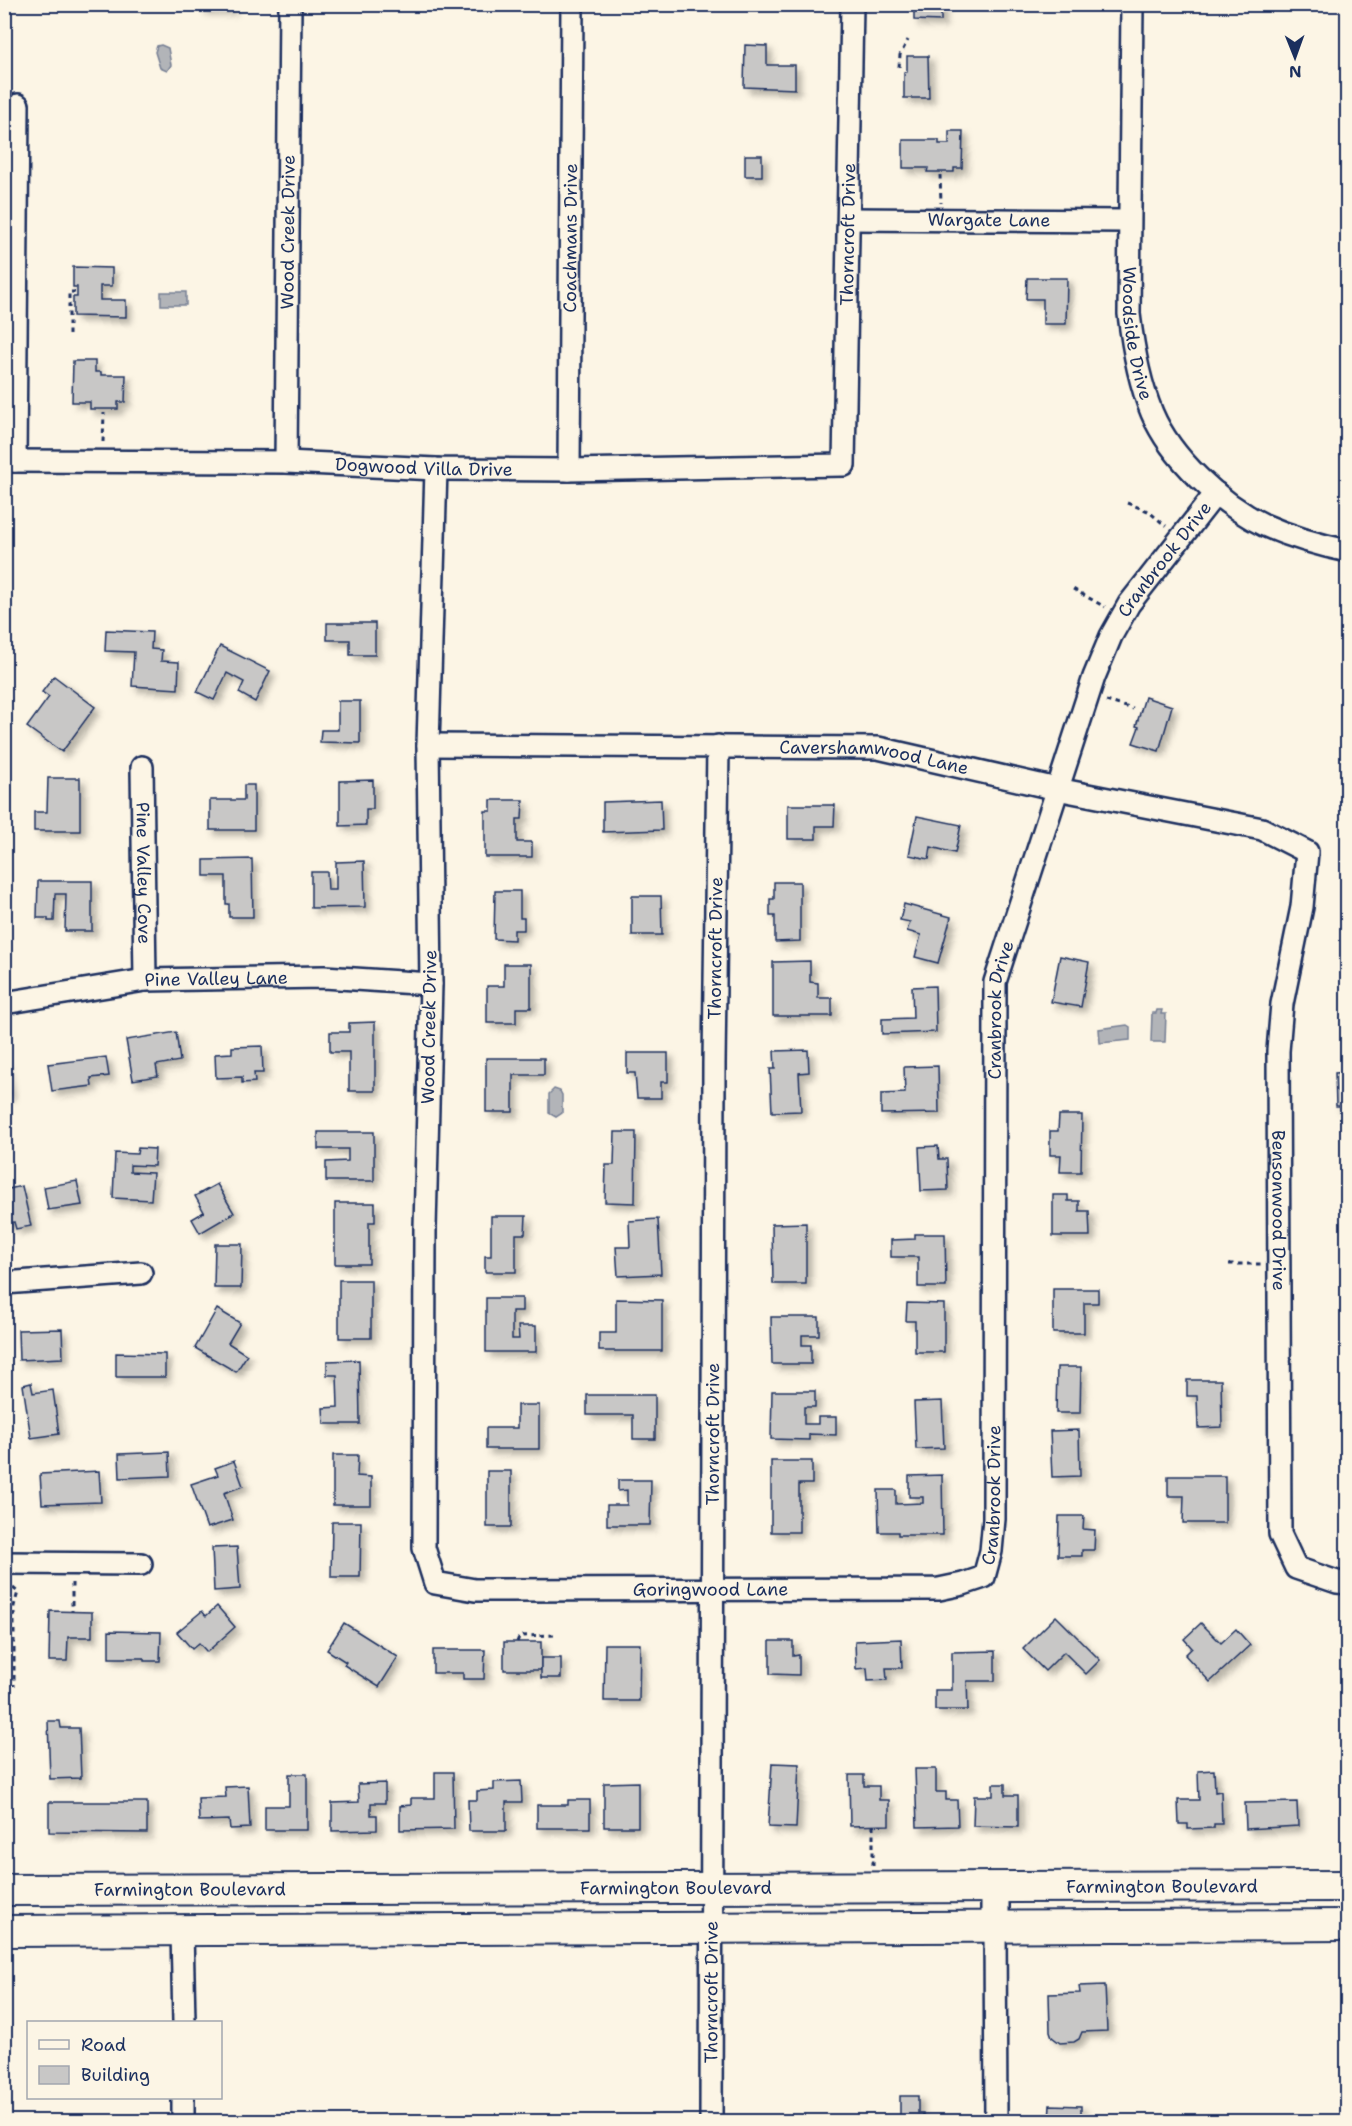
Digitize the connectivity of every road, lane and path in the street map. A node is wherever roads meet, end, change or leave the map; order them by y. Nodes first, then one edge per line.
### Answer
1 (290, 4) edge
2 (572, 4) edge
3 (852, 4) edge
4 (907, 4) edge
5 (1132, 4) edge
6 (907, 11) dead end
7 (908, 40) dead end
8 (899, 67) dead end
9 (18, 105) dead end
10 (940, 175) dead end
11 (849, 219) junction
12 (941, 219) junction
13 (1129, 221) junction
14 (75, 292) dead end
15 (69, 335) dead end
16 (104, 414) dead end
17 (10, 461) edge
18 (103, 461) junction
19 (286, 462) junction
20 (843, 465) joint
21 (436, 469) junction
22 (569, 470) junction
23 (1216, 493) junction
24 (1126, 503) dead end
25 (1180, 538) junction
26 (1347, 551) edge
27 (1073, 589) dead end
28 (1122, 617) junction
29 (1088, 696) junction
30 (1134, 709) dead end
31 (428, 745) junction
32 (718, 746) junction
33 (142, 767) dead end
34 (1057, 789) junction
35 (1307, 852) joint
36 (145, 980) junction
37 (431, 984) junction
38 (4, 1003) edge
39 (1265, 1263) dead end
40 (1229, 1264) dead end
41 (141, 1273) dead end
42 (4, 1283) edge
43 (4, 1563) edge
44 (141, 1564) dead end
45 (984, 1576) joint
46 (72, 1577) dead end
47 (435, 1583) joint
48 (1347, 1583) edge
49 (13, 1588) dead end
50 (713, 1589) junction
51 (72, 1611) dead end
52 (554, 1635) dead end
53 (517, 1642) dead end
54 (14, 1686) dead end
55 (873, 1826) dead end
56 (873, 1868) dead end
57 (1347, 1886) edge
58 (995, 1888) junction
59 (712, 1889) junction
60 (4, 1890) edge
61 (1347, 1925) edge
62 (995, 1928) junction
63 (712, 1929) junction
64 (4, 1931) edge
65 (182, 1931) junction
66 (184, 2021) edge
67 (183, 2099) edge
68 (183, 2121) edge
69 (711, 2121) edge
70 (996, 2121) edge

1 - 19 street, Wood Creek Drive
2 - 22 street, Coachmans Drive
3 - 11 street, Thorncroft Drive
4 - 6 path
5 - 13 street, Woodside Drive
7 - 8 path
9 - 17 street
10 - 12 path
11 - 12 street, Wargate Lane
11 - 20 street, Thorncroft Drive
12 - 13 street, Wargate Lane
13 - 23 street, Woodside Drive
14 - 15 path
16 - 18 path
17 - 18 street, Dogwood Villa Drive
18 - 19 street, Dogwood Villa Drive
19 - 21 street, Dogwood Villa Drive
20 - 22 street, Dogwood Villa Drive
21 - 22 street, Dogwood Villa Drive
21 - 31 street, Wood Creek Drive
23 - 25 street, Cranbrook Drive
23 - 26 street, Woodside Drive
24 - 25 path
25 - 28 street, Cranbrook Drive
27 - 28 path
28 - 29 street, Cranbrook Drive
29 - 30 path
29 - 34 street, Cranbrook Drive
31 - 32 street, Cavershamwood Lane
31 - 37 street, Wood Creek Drive
32 - 34 street, Cavershamwood Lane
32 - 50 street, Thorncroft Drive
33 - 36 street, Pine Valley Cove
34 - 35 street, Cavershamwood Lane
34 - 45 street, Cranbrook Drive
35 - 48 street, Bensonwood Drive
36 - 37 street, Pine Valley Lane
36 - 38 street, Pine Valley Lane
37 - 47 street, Wood Creek Drive
39 - 40 path
41 - 42 street
43 - 44 street
45 - 50 street, Goringwood Lane
46 - 51 path
47 - 50 street, Goringwood Lane
49 - 54 path
50 - 59 street, Thorncroft Drive
52 - 53 path
55 - 56 path
57 - 58 main road, Farmington Boulevard
58 - 59 main road, Farmington Boulevard
58 - 62 street
59 - 60 main road, Farmington Boulevard
59 - 63 street, Thorncroft Drive
61 - 62 main road
62 - 63 main road
62 - 70 street
63 - 65 main road
63 - 69 street, Thorncroft Drive
64 - 65 main road
65 - 66 street
67 - 68 street

